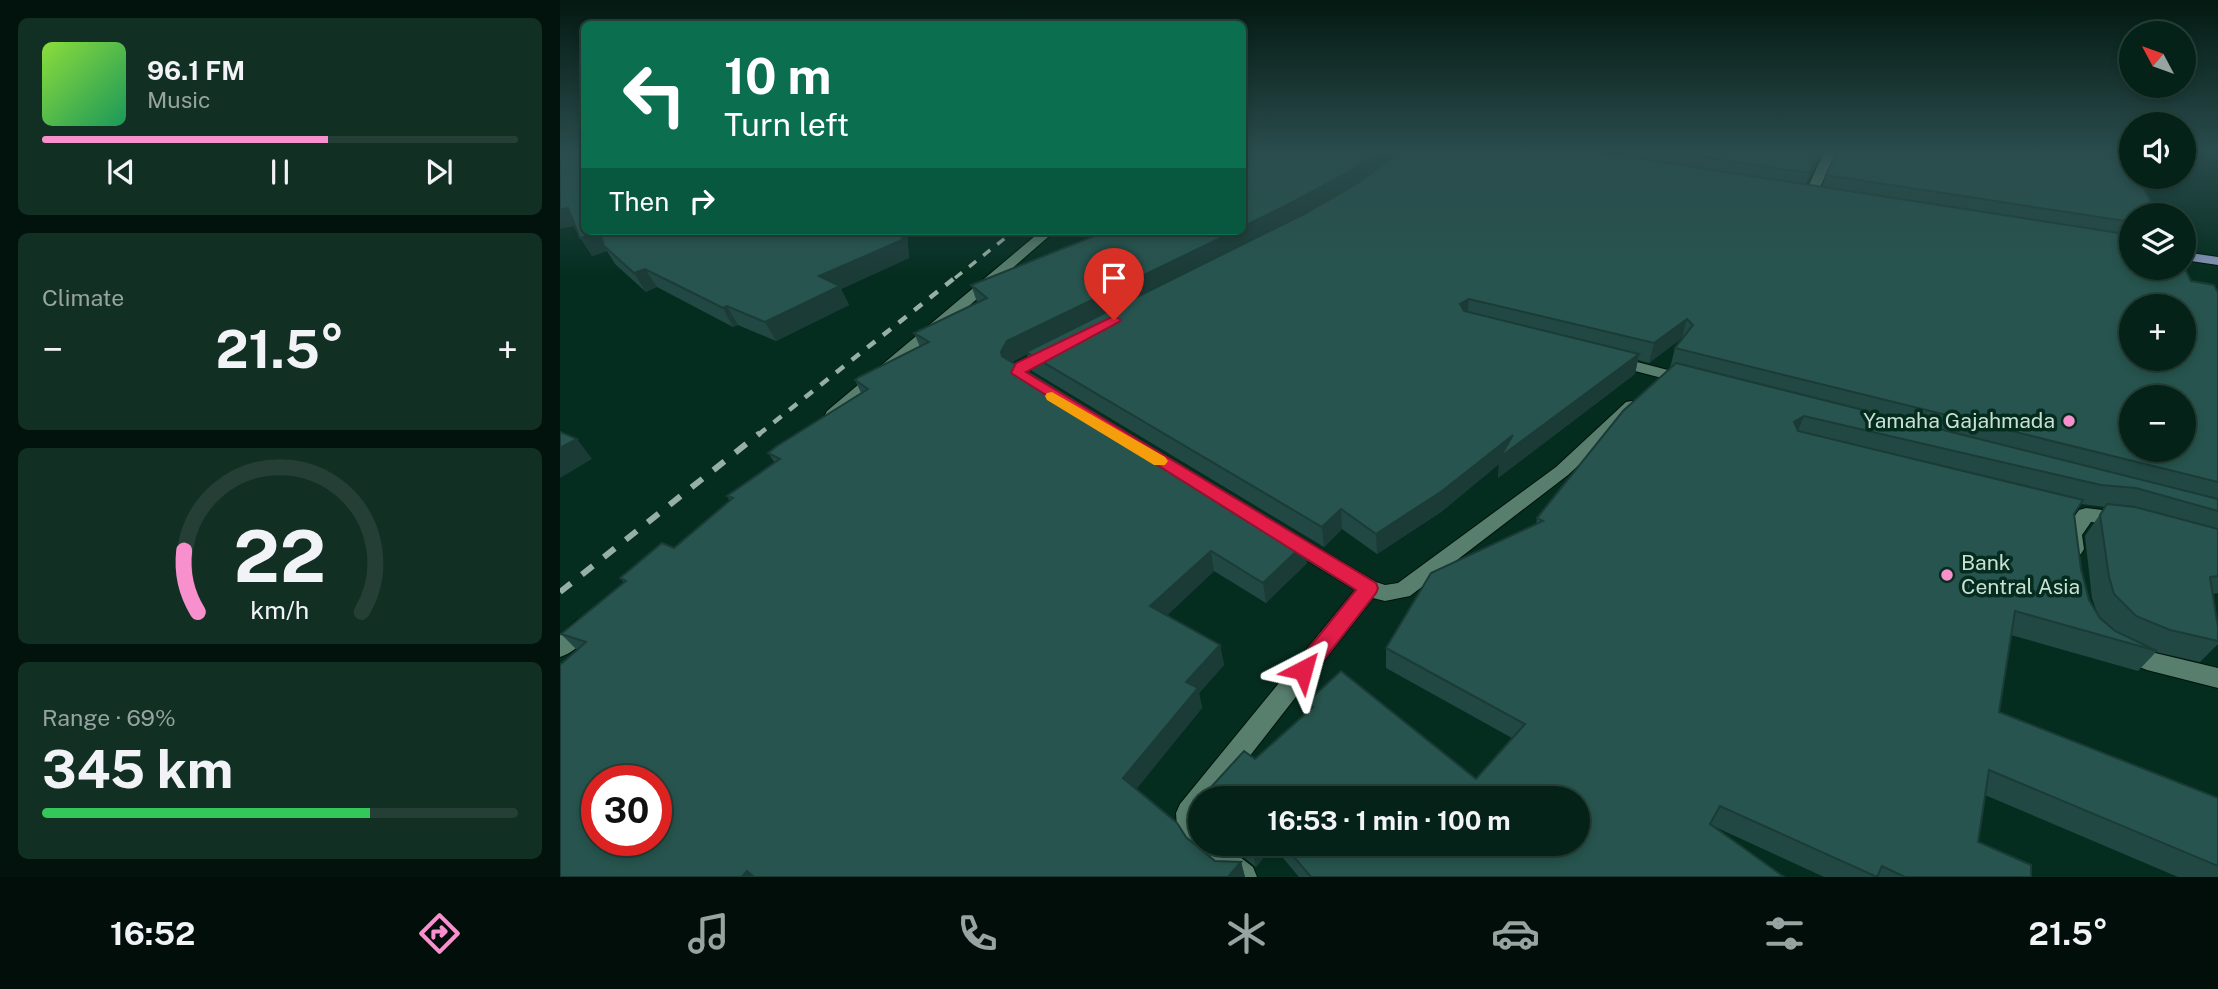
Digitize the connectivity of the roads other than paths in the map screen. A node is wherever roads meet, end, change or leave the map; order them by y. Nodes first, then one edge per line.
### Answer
1 (1804, 195) edge
2 (1824, 199) edge
3 (1044, 235) edge
4 (2196, 258) edge
5 (2218, 261) edge
6 (1058, 348) edge
7 (1600, 357) edge
8 (1667, 374) junction
9 (1707, 384) edge
10 (1049, 394) edge
11 (815, 430) edge
12 (2060, 509) edge
13 (2086, 515) junction
14 (2145, 524) edge
15 (1274, 531) edge
16 (2078, 570) edge
17 (1369, 588) junction
18 (603, 611) edge
19 (2105, 642) edge
20 (560, 648) edge
21 (2218, 678) edge
22 (1211, 786) edge
23 (1218, 856) edge
24 (1243, 877) edge

1 - 2 main road
3 - 11 street
4 - 5 main road
6 - 10 street
7 - 8 street
8 - 9 street
8 - 17 street
12 - 13 street
13 - 14 street
13 - 16 street
15 - 17 street
17 - 22 street
18 - 20 street
19 - 21 street
23 - 24 street

